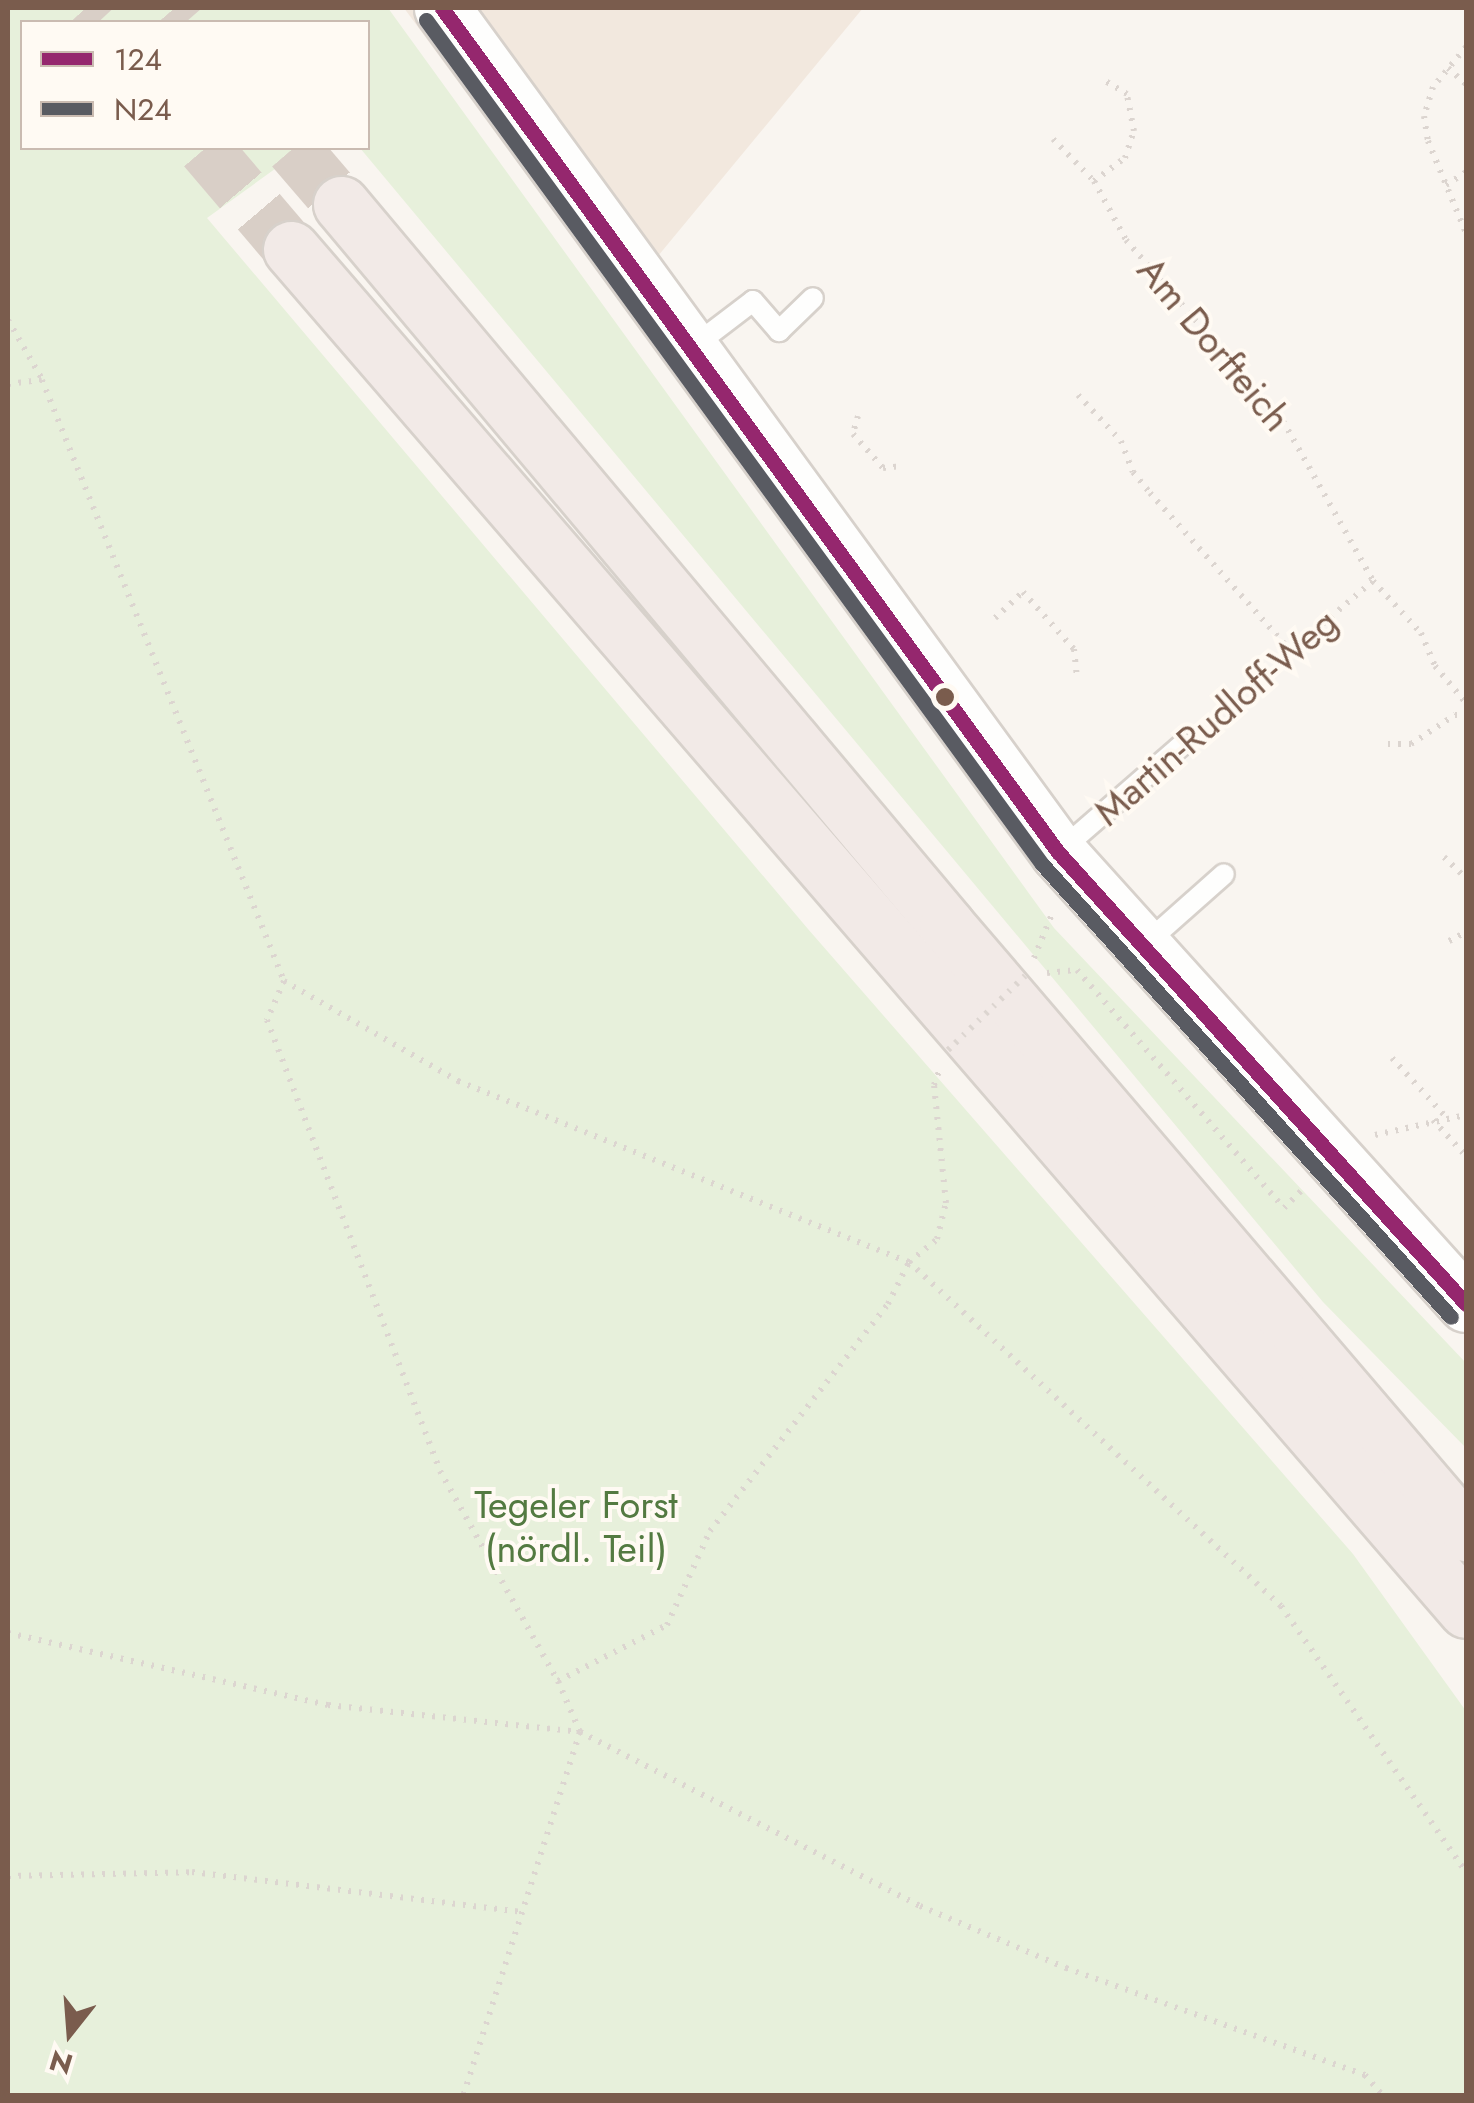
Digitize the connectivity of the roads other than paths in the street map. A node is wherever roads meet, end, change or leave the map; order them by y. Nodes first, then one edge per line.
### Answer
1 (442, 8) edge
2 (341, 204) tunnel mouth
3 (291, 249) tunnel mouth
4 (813, 298) dead end
5 (689, 350) junction
6 (1183, 744) road end
7 (1065, 860) junction
8 (1224, 874) dead end
9 (1142, 948) junction
10 (1466, 1304) edge
11 (1364, 1412) junction
12 (1466, 1514) edge
13 (1466, 1533) edge
14 (1466, 1610) edge

1 - 5 street
2 - 11 highway
3 - 14 highway
4 - 5 lane
5 - 7 street
6 - 7 lane, Martin-Rudloff-Weg
7 - 9 street
8 - 9 lane
9 - 10 street
11 - 12 highway
11 - 13 highway

